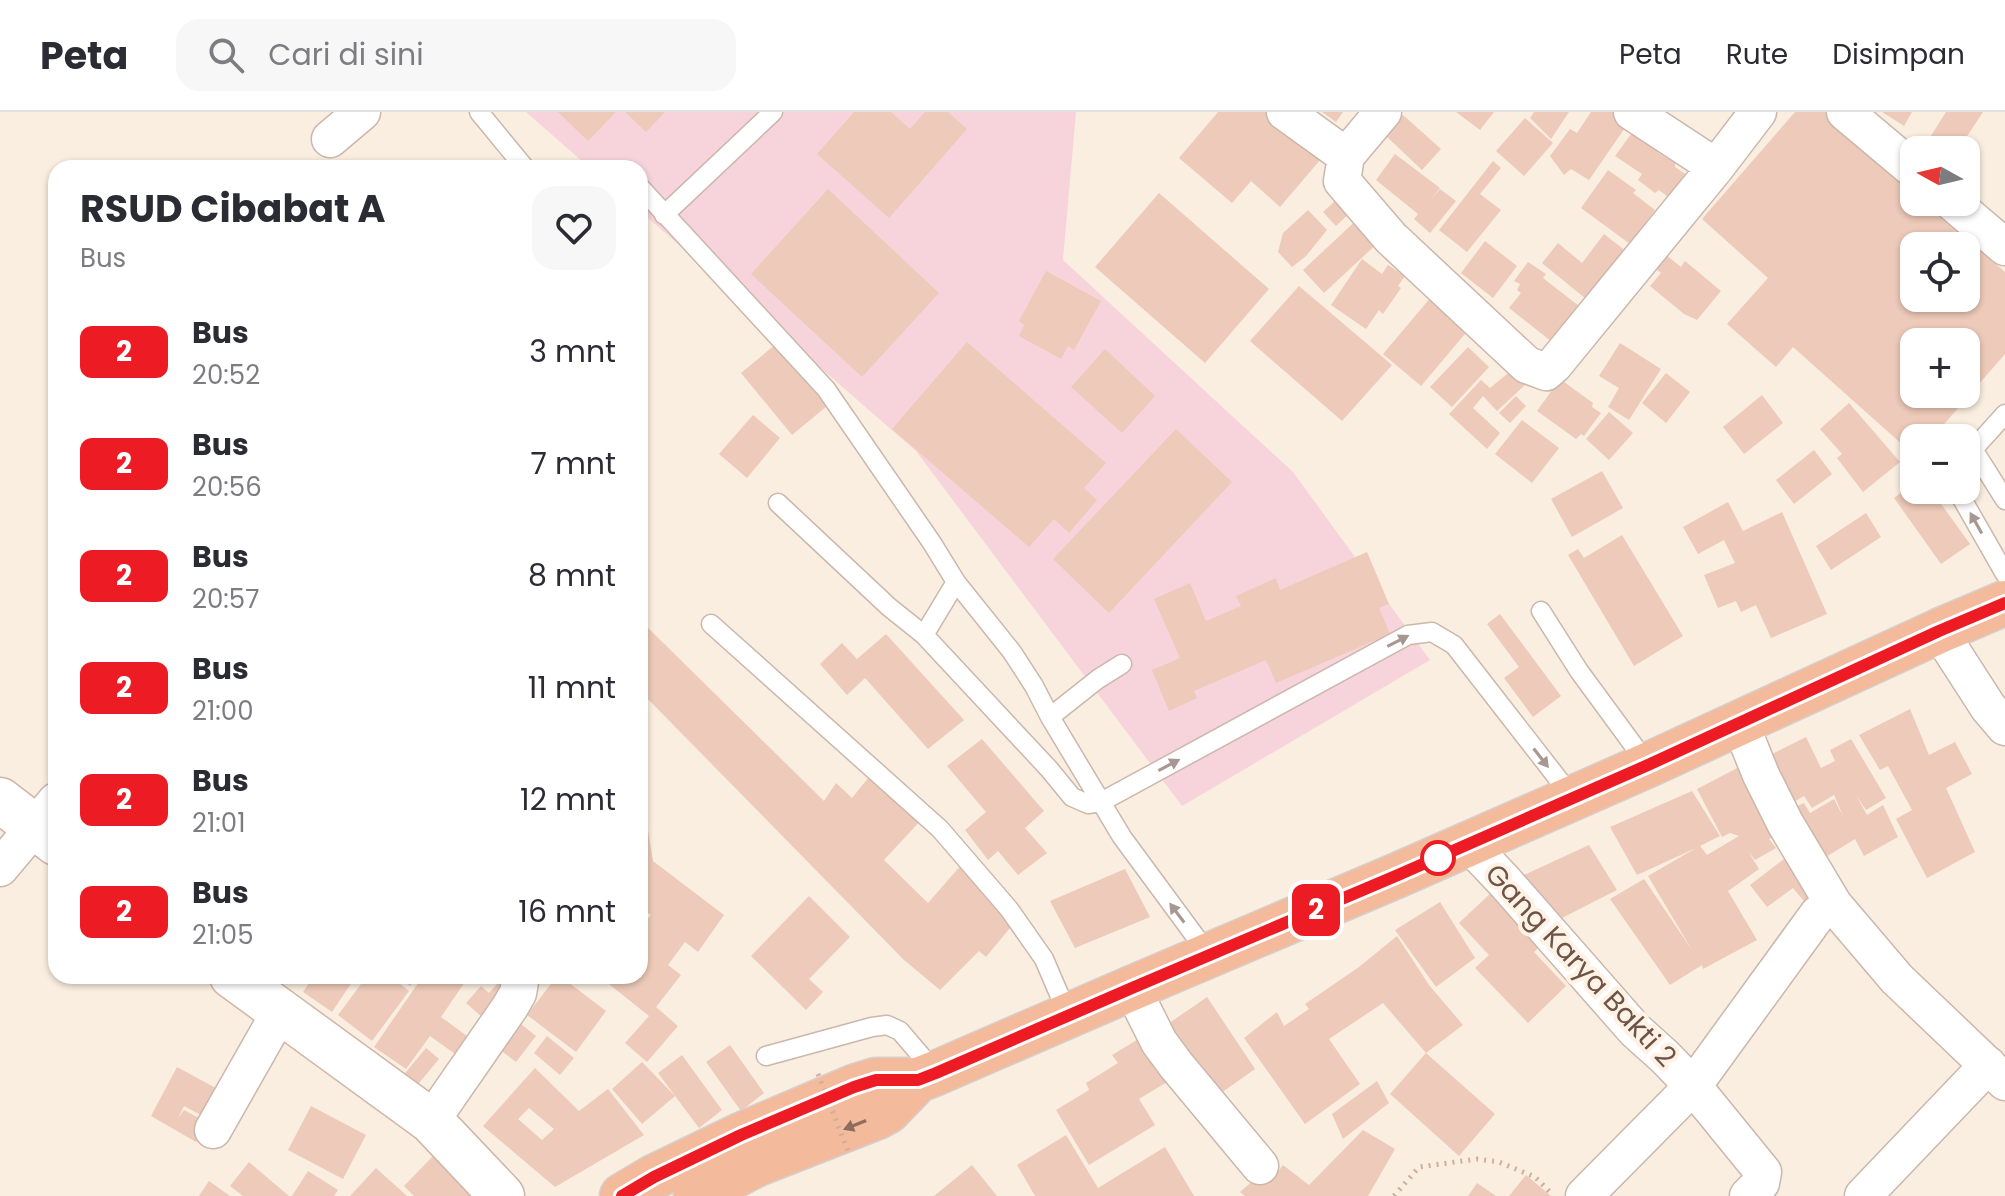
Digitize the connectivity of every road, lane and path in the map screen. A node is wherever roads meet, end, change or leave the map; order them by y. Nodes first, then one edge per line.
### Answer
1 (362, 112) edge
2 (479, 112) edge
3 (773, 112) edge
4 (1285, 112) edge
5 (1383, 112) edge
6 (1632, 112) edge
7 (1758, 112) edge
8 (1845, 112) edge
9 (330, 139) dead end
10 (1346, 156) junction
11 (1900, 158) edge
12 (518, 160) edge
13 (1716, 167) junction
14 (648, 196) edge
15 (664, 215) junction
16 (1968, 216) edge
17 (2005, 247) edge
18 (2005, 414) edge
19 (1980, 441) edge
20 (1980, 467) edge
21 (2005, 500) edge
22 (778, 503) dead end
23 (1965, 504) edge
24 (2005, 574) edge
25 (956, 582) junction
26 (2005, 603) edge
27 (1541, 611) dead end
28 (711, 624) dead end
29 (1939, 631) junction
30 (924, 635) junction
31 (1122, 664) dead end
32 (1050, 717) junction
33 (1740, 723) junction
34 (2005, 727) edge
35 (1648, 765) junction
36 (1573, 798) junction
37 (0, 800) edge
38 (1101, 802) junction
39 (48, 823) edge
40 (48, 824) edge
41 (1469, 844) junction
42 (0, 868) edge
43 (1834, 905) junction
44 (1209, 955) junction
45 (243, 984) edge
46 (520, 984) edge
47 (1132, 988) junction
48 (280, 1012) junction
49 (1068, 1015) junction
50 (766, 1056) dead end
51 (818, 1074) dead end
52 (1997, 1074) edge
53 (927, 1077) junction
54 (1693, 1086) junction
55 (431, 1121) junction
56 (213, 1130) dead end
57 (848, 1151) dead end
58 (1260, 1166) dead end
59 (502, 1196) edge
60 (622, 1196) edge
61 (696, 1196) edge
62 (1394, 1196) edge
63 (1554, 1196) edge
64 (1584, 1196) edge
65 (1748, 1196) edge
66 (1863, 1196) edge

1 - 9 street
2 - 12 lane
3 - 15 lane
4 - 10 street
5 - 10 street
6 - 13 street
7 - 13 street
8 - 11 street
10 - 13 street
14 - 15 lane
15 - 25 lane
16 - 17 street
18 - 19 lane
20 - 21 lane
22 - 30 lane
24 -> 23 lane
25 - 30 lane
25 - 32 lane
26 - 29 highway
27 - 35 lane
28 - 49 lane
29 - 33 highway
29 - 34 street
30 - 38 lane
31 - 32 lane
32 - 38 lane
33 - 35 highway
33 - 43 street
35 - 36 highway
38 -> 36 lane
36 - 41 highway
37 - 39 main road
44 -> 38 lane
40 - 42 street
41 - 44 highway
41 - 54 street, Gang Karya Bakti 2
43 - 52 street
43 - 54 street
44 - 47 highway
45 - 48 main road
46 - 55 street
47 - 49 highway
47 - 58 street
48 - 55 main road
48 - 56 street
49 - 53 highway
50 - 53 lane
51 - 57 path, bridge
52 - 66 street
53 - 60 highway
53 -> 61 highway
54 - 64 street
54 - 65 street, Gang Karya Bakti 2
55 - 59 main road
62 - 63 path

